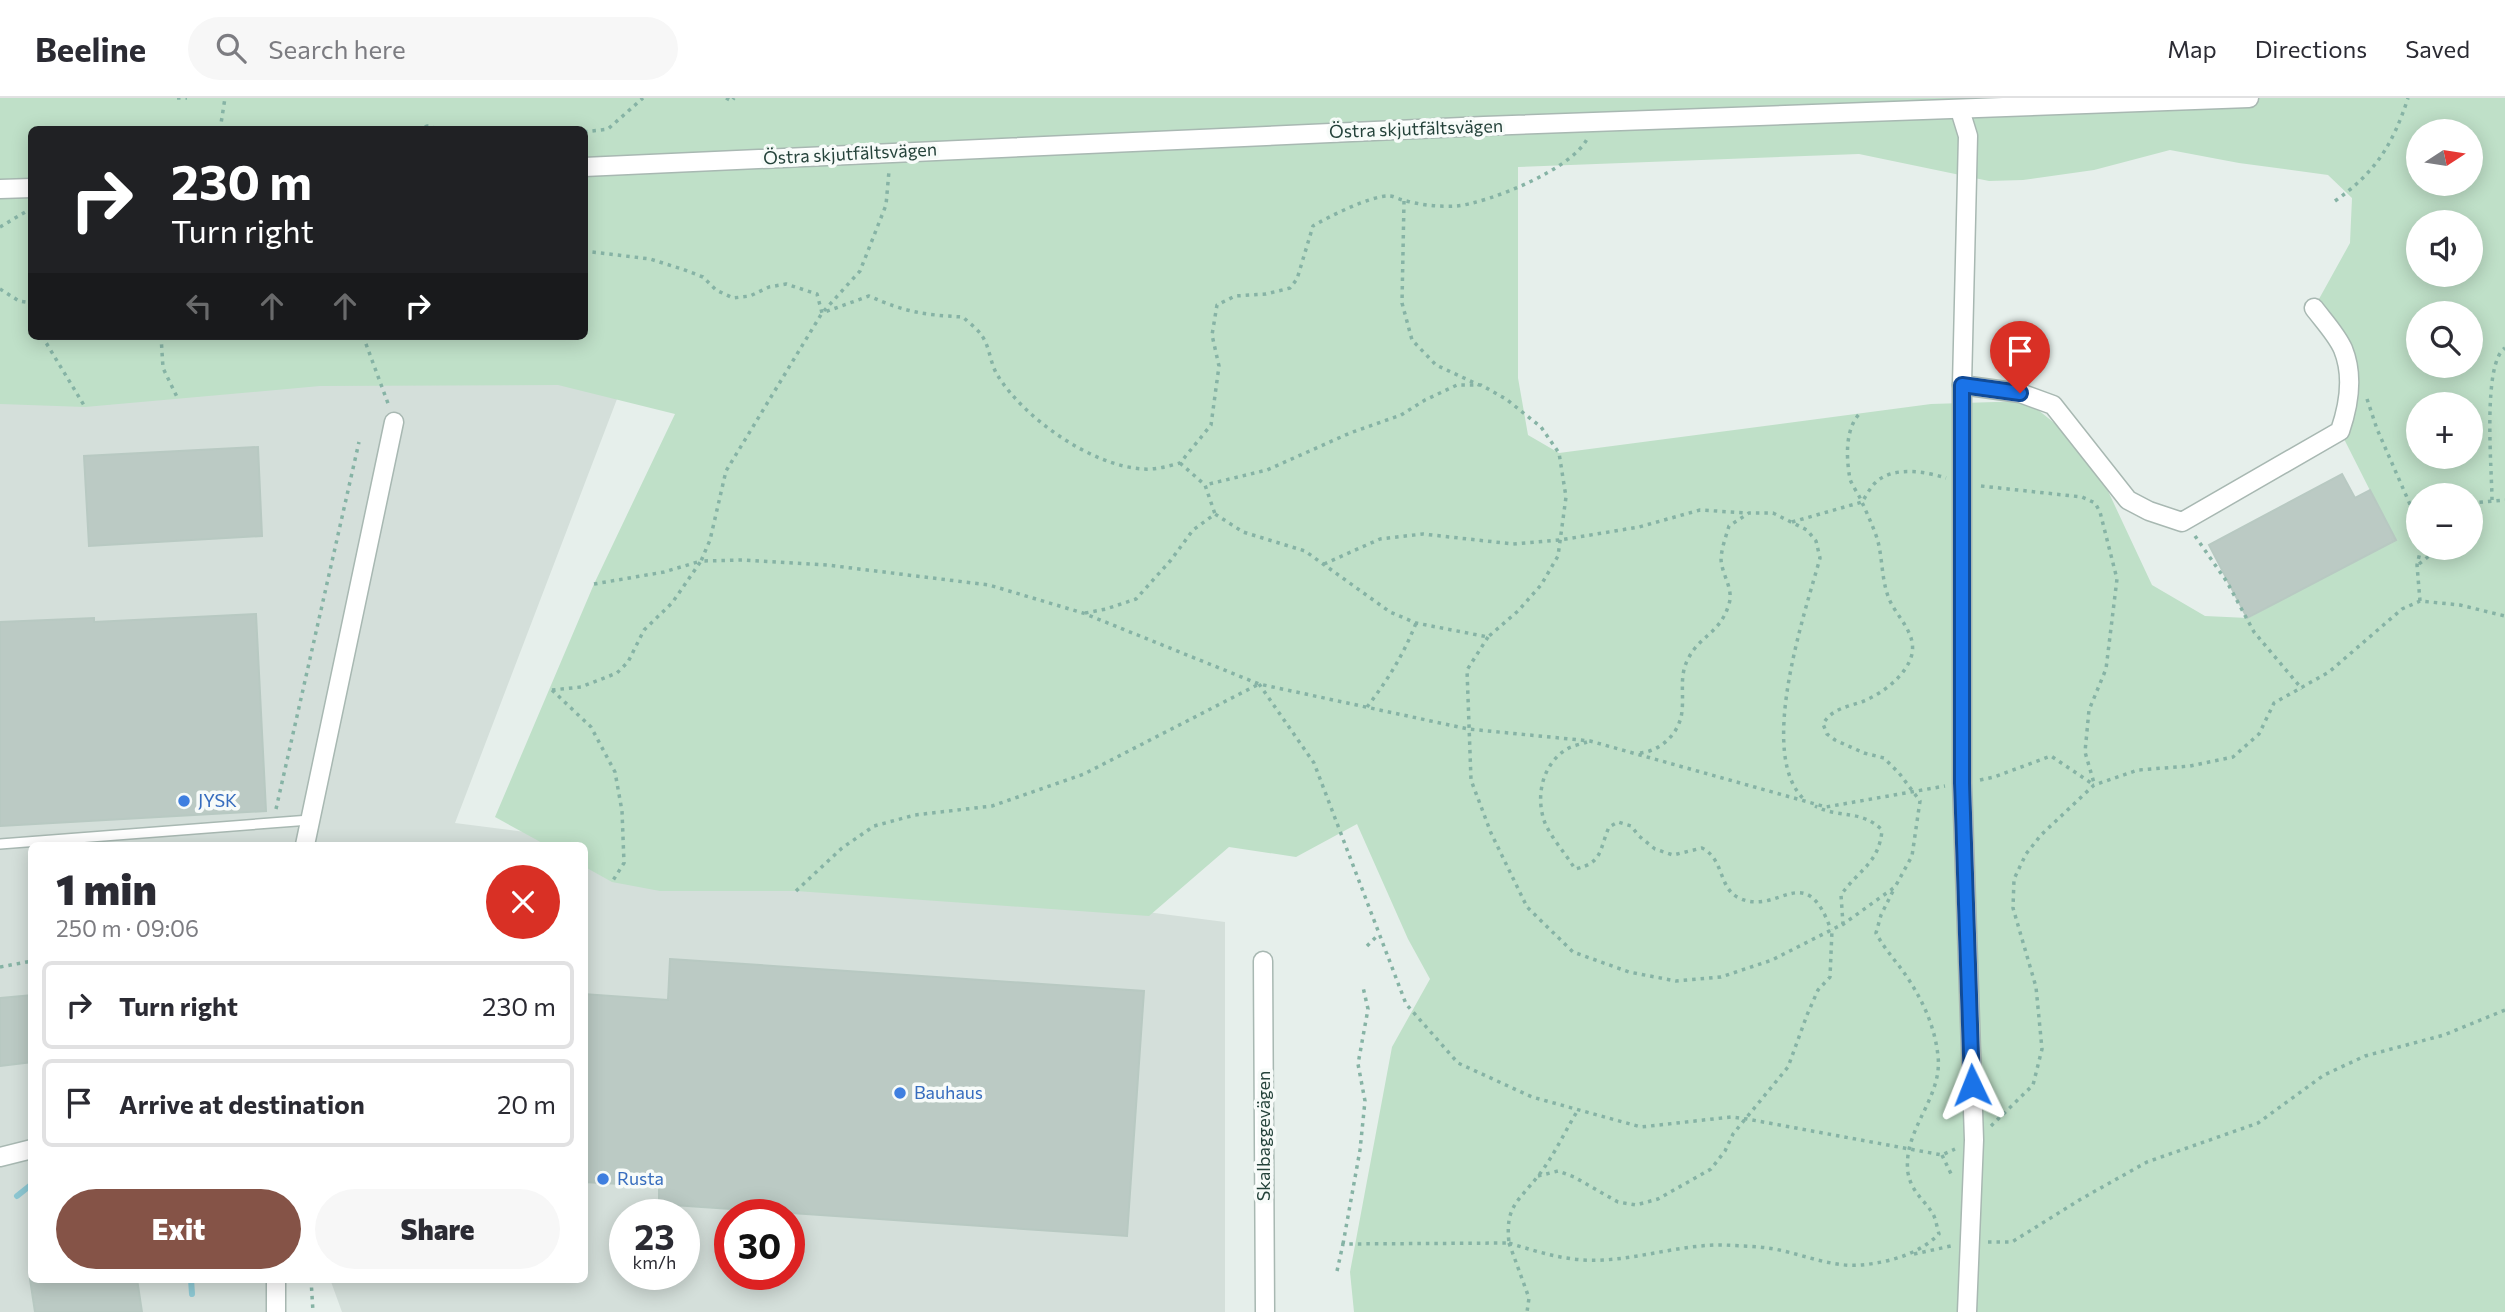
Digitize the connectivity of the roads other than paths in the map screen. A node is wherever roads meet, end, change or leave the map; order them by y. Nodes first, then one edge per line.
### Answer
1 (2249, 98) edge
2 (1960, 110) junction
3 (588, 167) edge
4 (28, 188) edge
5 (0, 189) edge
6 (2314, 308) dead end
7 (1962, 385) junction
8 (394, 422) road end
9 (310, 820) junction
10 (306, 842) edge
11 (0, 844) edge
12 (1263, 961) dead end
13 (28, 1150) edge
14 (0, 1157) edge
15 (276, 1283) edge
16 (276, 1312) edge
17 (1265, 1312) edge
18 (1967, 1312) edge

1 - 2 street, Östra skjutfältsvägen
2 - 3 street, Östra skjutfältsvägen
2 - 7 street
4 - 5 street
6 - 7 street
7 - 18 street
8 - 9 street
9 - 10 street
9 - 11 lane
12 - 17 street, Skalbaggevägen
13 - 14 street
15 - 16 street

